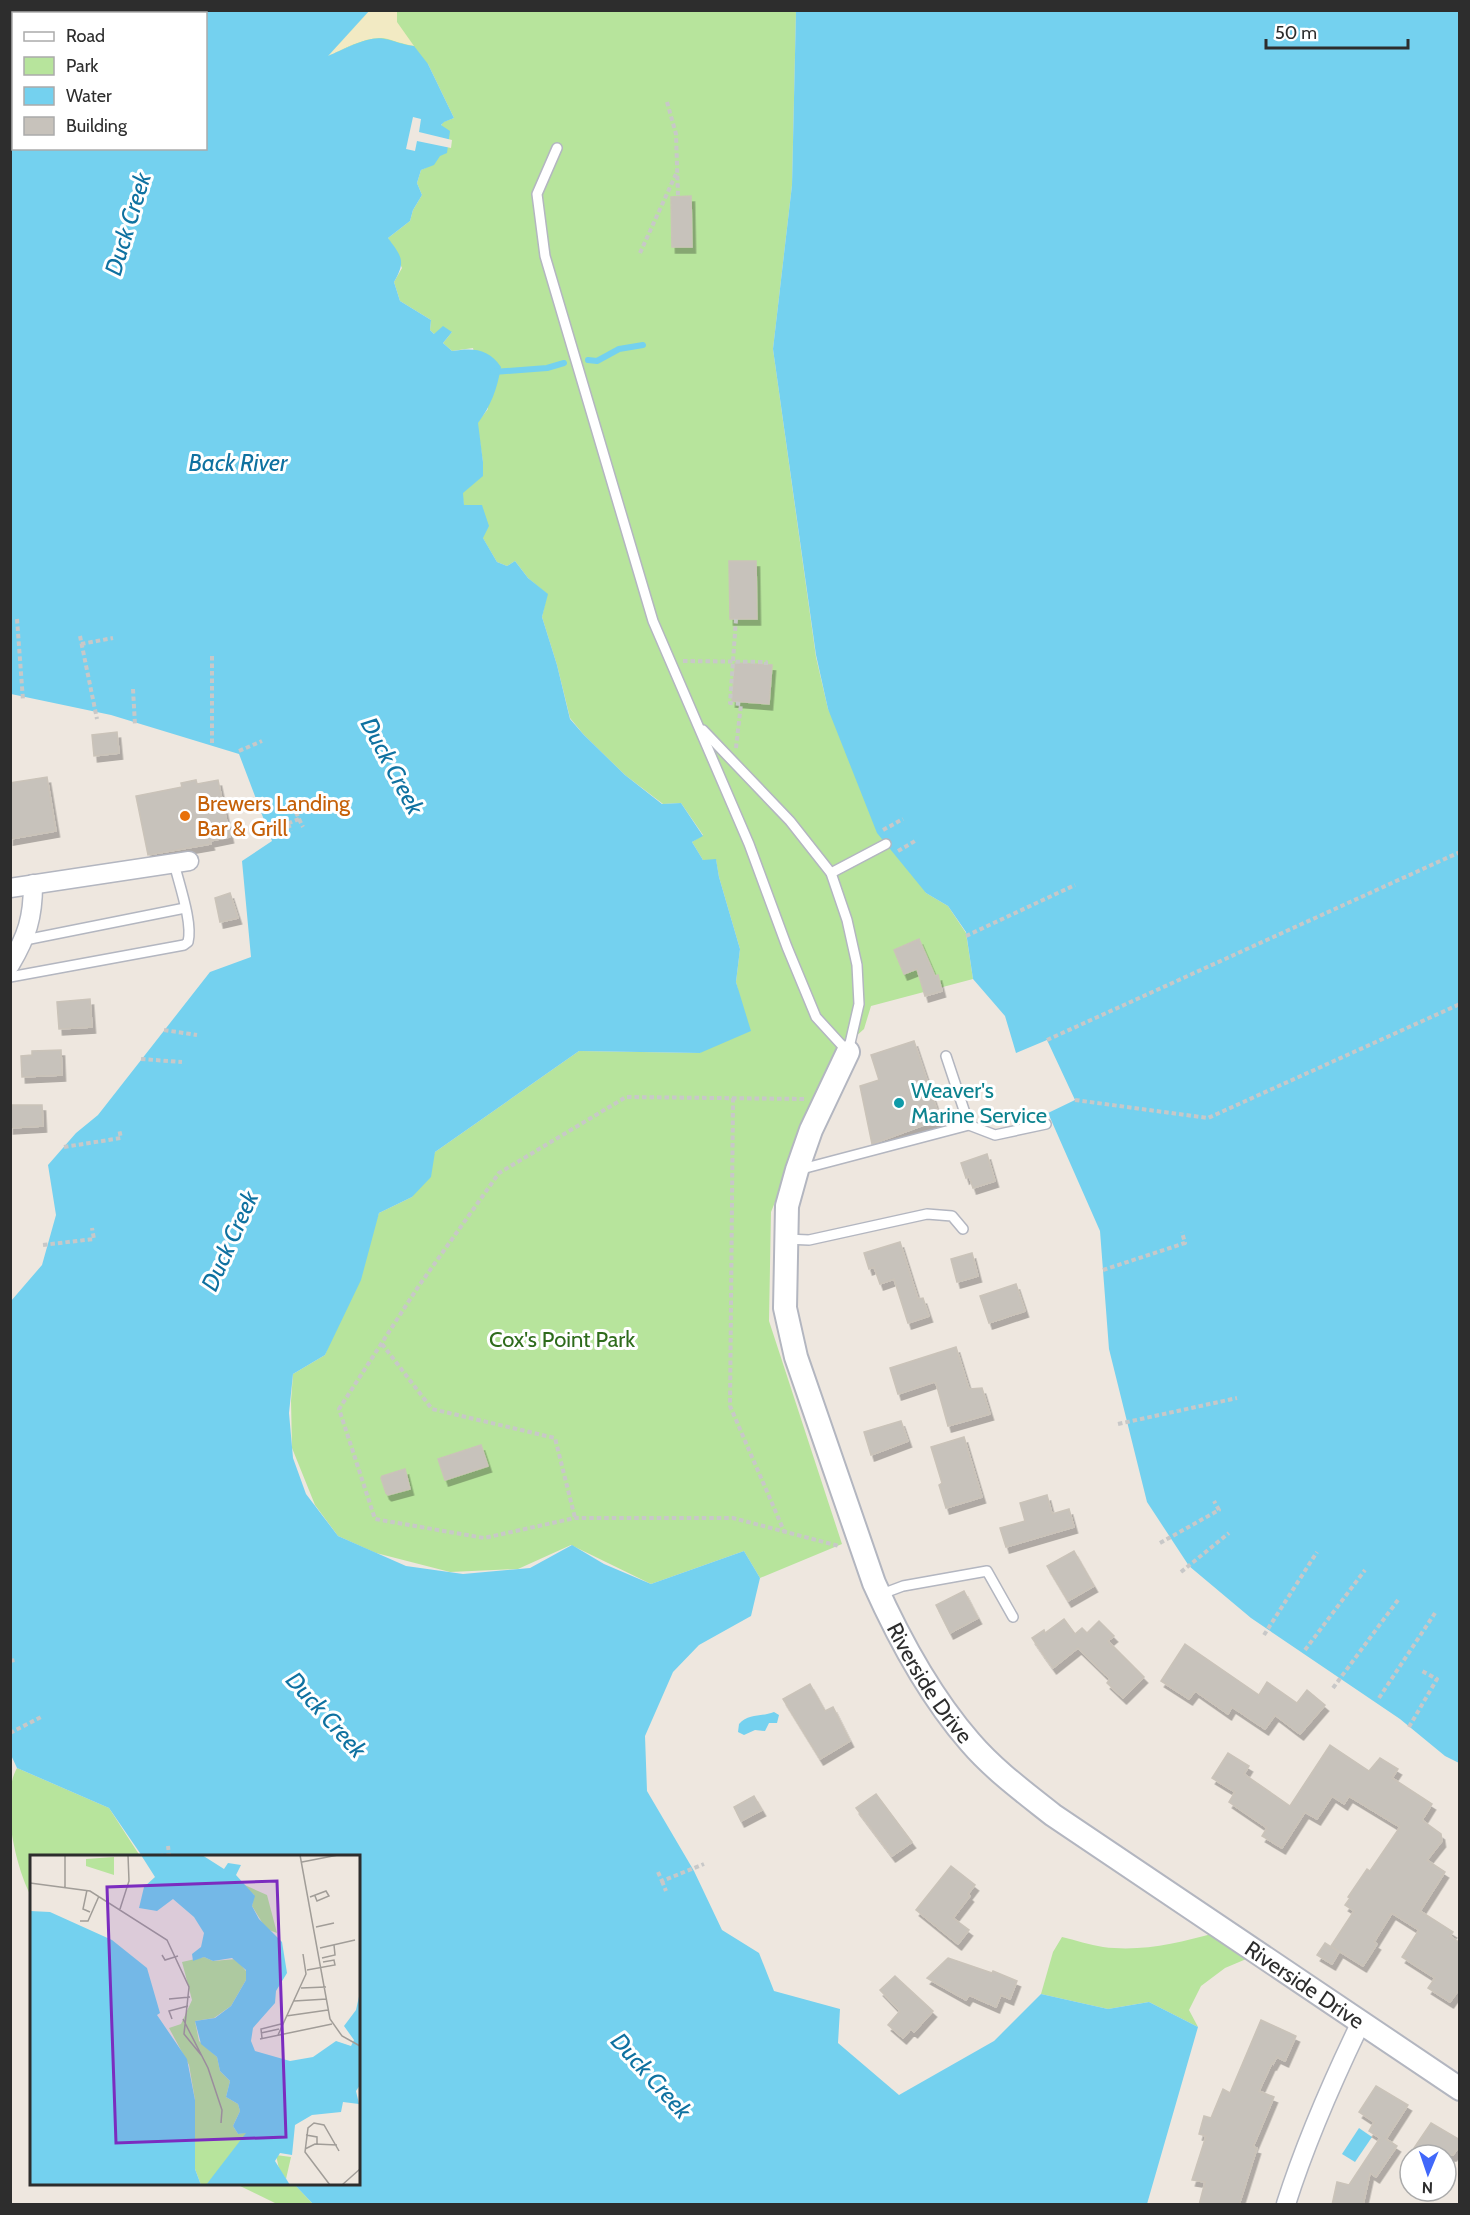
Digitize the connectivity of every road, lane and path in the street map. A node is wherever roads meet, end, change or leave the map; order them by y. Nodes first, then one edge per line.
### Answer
1 (668, 102) dead end
2 (557, 148) dead end
3 (678, 170) junction
4 (678, 196) dead end
5 (639, 254) dead end
6 (17, 619) dead end
7 (736, 619) dead end
8 (80, 636) dead end
9 (113, 638) dead end
10 (81, 644) junction
11 (212, 656) dead end
12 (670, 661) junction
13 (732, 662) junction
14 (765, 665) dead end
15 (133, 689) dead end
16 (23, 700) dead end
17 (97, 719) dead end
18 (135, 725) dead end
19 (698, 725) junction
20 (262, 741) dead end
21 (212, 743) dead end
22 (239, 751) dead end
23 (735, 763) junction
24 (295, 810) dead end
25 (299, 819) junction
26 (903, 819) dead end
27 (288, 824) junction
28 (303, 827) dead end
29 (274, 829) dead end
30 (291, 831) dead end
31 (877, 833) dead end
32 (915, 841) dead end
33 (886, 844) dead end
34 (1460, 852) edge
35 (893, 853) dead end
36 (181, 862) joint
37 (831, 873) junction
38 (33, 884) junction
39 (1075, 885) dead end
40 (10, 888) edge
41 (185, 908) junction
42 (966, 936) dead end
43 (25, 940) junction
44 (10, 965) edge
45 (10, 977) edge
46 (1460, 1004) edge
47 (164, 1030) dead end
48 (197, 1035) dead end
49 (1047, 1040) dead end
50 (848, 1052) junction
51 (946, 1056) dead end
52 (141, 1059) dead end
53 (182, 1062) dead end
54 (733, 1098) junction
55 (825, 1100) junction
56 (1075, 1100) dead end
57 (1046, 1124) dead end
58 (969, 1125) junction
59 (119, 1129) dead end
60 (64, 1147) dead end
61 (797, 1170) junction
62 (92, 1228) dead end
63 (963, 1229) dead end
64 (1182, 1232) dead end
65 (786, 1239) junction
66 (44, 1245) dead end
67 (1103, 1270) dead end
68 (382, 1344) junction
69 (1237, 1398) dead end
70 (1118, 1424) dead end
71 (1214, 1501) dead end
72 (575, 1518) junction
73 (784, 1532) junction
74 (1229, 1533) dead end
75 (1160, 1543) dead end
76 (863, 1552) junction
77 (1317, 1552) dead end
78 (1365, 1570) dead end
79 (1181, 1572) dead end
80 (879, 1595) junction
81 (1398, 1600) dead end
82 (1435, 1614) dead end
83 (1013, 1617) dead end
84 (1264, 1635) dead end
85 (1305, 1650) dead end
86 (1422, 1671) dead end
87 (1333, 1688) dead end
88 (1379, 1698) dead end
89 (40, 1717) dead end
90 (1409, 1727) dead end
91 (10, 1733) edge
92 (168, 1846) dead end
93 (166, 1855) edge
94 (704, 1864) dead end
95 (658, 1872) dead end
96 (662, 1881) junction
97 (666, 1891) dead end
98 (1361, 2022) junction
99 (1460, 2089) edge
100 (1286, 2205) edge

1 - 3 path
2 - 12 lane
3 - 4 path
3 - 5 path
6 - 16 path
7 - 13 path
8 - 10 path
9 - 10 path
10 - 17 path
11 - 21 path
12 - 13 path
12 - 19 lane
13 - 14 path
13 - 23 path
15 - 18 path
19 - 23 lane
19 - 50 lane
20 - 22 path
23 - 37 lane
24 - 25 path
25 - 27 path
25 - 28 path
26 - 31 path
27 - 29 path
27 - 30 path
32 - 35 path
33 - 37 lane
34 - 49 path
36 - 38 street
36 - 41 lane
37 - 50 lane
38 - 40 street
38 - 43 street
39 - 42 path
41 - 43 lane
41 - 45 lane
43 - 44 street
46 - 56 path
47 - 48 path
50 - 55 street, Riverside Drive
51 - 58 lane
52 - 53 path
54 - 55 path
54 - 68 path
54 - 73 path
55 - 61 street, Riverside Drive
57 - 58 lane
58 - 61 lane
59 - 60 path
61 - 65 street, Riverside Drive
62 - 66 path
63 - 65 lane
64 - 67 path
65 - 76 street, Riverside Drive
68 - 72 path
68 - 72 path
69 - 70 path
71 - 75 path
72 - 73 path
73 - 76 path
74 - 79 path
76 - 80 street, Riverside Drive
77 - 84 path
78 - 85 path
80 - 83 lane
80 - 98 street, Riverside Drive
81 - 87 path
82 - 88 path
86 - 90 path
89 - 91 path
92 - 93 path
94 - 96 path
95 - 96 path
96 - 97 path
98 - 99 street, Riverside Drive
98 - 100 street

